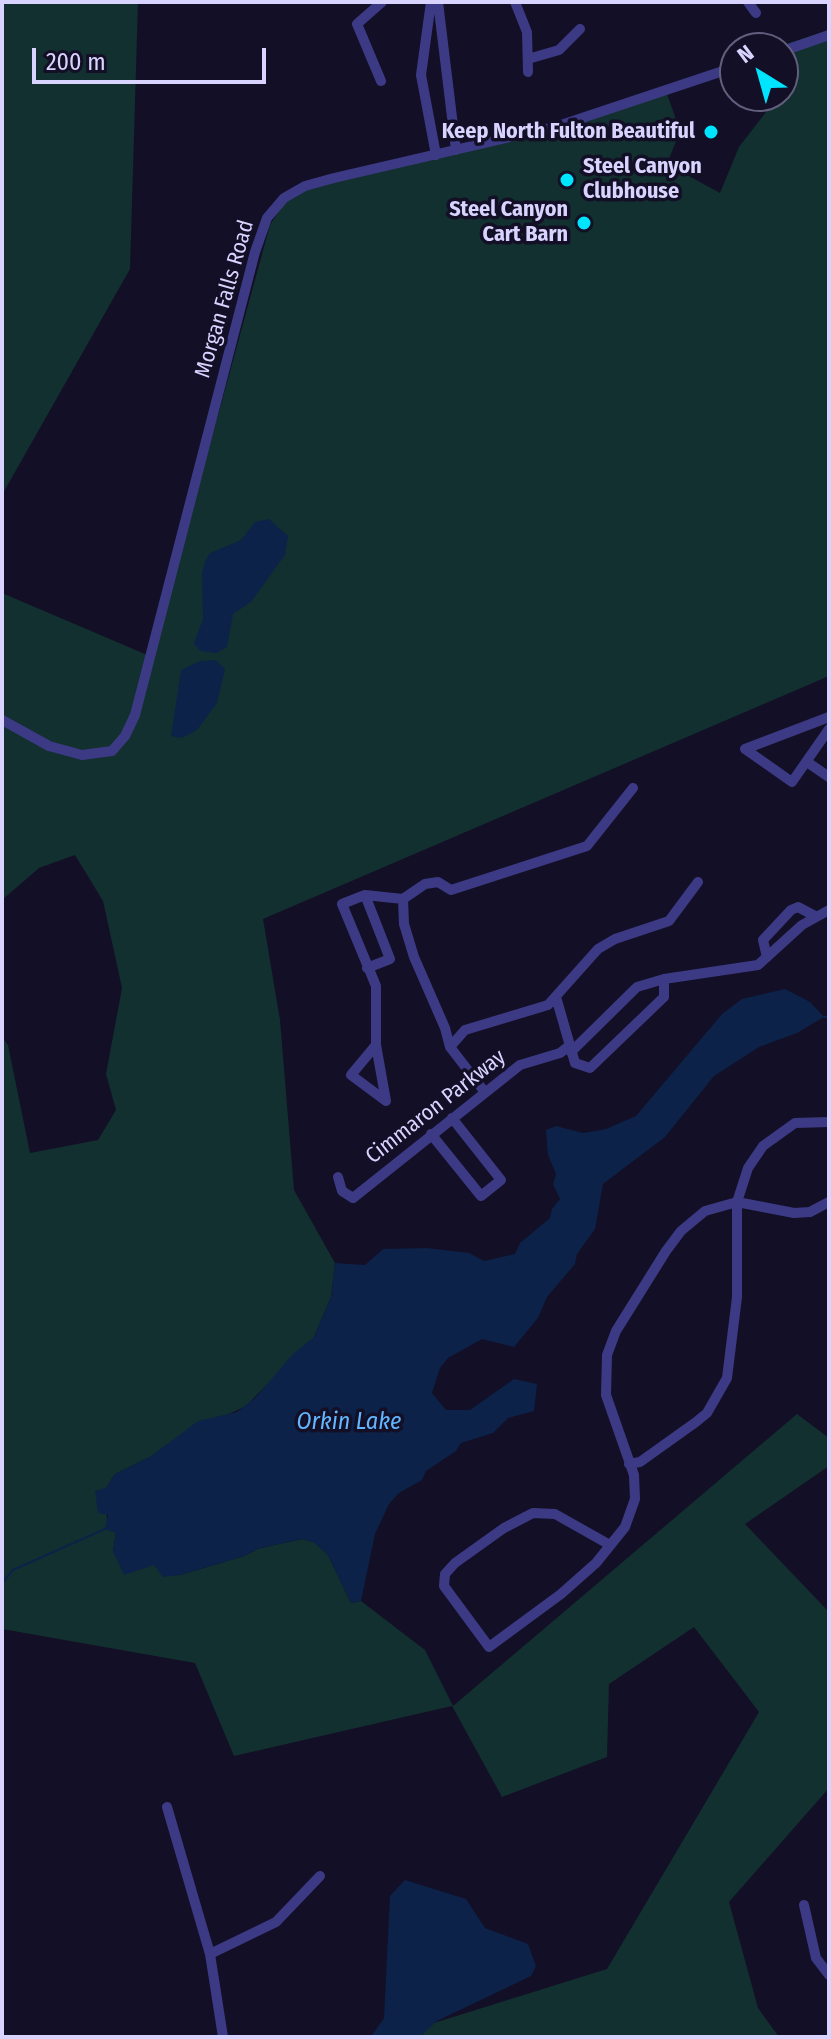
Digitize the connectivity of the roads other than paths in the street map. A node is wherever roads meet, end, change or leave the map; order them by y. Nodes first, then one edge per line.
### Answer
1 (382, 2) edge
2 (431, 2) edge
3 (438, 2) edge
4 (515, 2) edge
5 (748, 2) edge
6 (756, 13) dead end
7 (580, 29) dead end
8 (426, 32) junction
9 (442, 32) junction
10 (829, 35) edge
11 (799, 45) edge
12 (444, 56) junction
13 (423, 58) junction
14 (528, 59) junction
15 (528, 72) dead end
16 (719, 72) edge
17 (381, 81) dead end
18 (456, 150) junction
19 (436, 155) junction
20 (829, 717) edge
21 (2, 720) edge
22 (829, 729) edge
23 (807, 762) junction
24 (829, 777) edge
25 (633, 788) dead end
26 (698, 882) dead end
27 (365, 895) junction
28 (403, 899) junction
29 (829, 910) edge
30 (815, 916) junction
31 (767, 957) junction
32 (367, 968) junction
33 (664, 979) junction
34 (556, 997) junction
35 (376, 1045) junction
36 (450, 1047) junction
37 (570, 1049) junction
38 (484, 1091) junction
39 (452, 1118) junction
40 (829, 1122) edge
41 (431, 1134) junction
42 (338, 1177) dead end
43 (737, 1202) junction
44 (829, 1202) edge
45 (629, 1464) junction
46 (610, 1545) junction
47 (167, 1807) dead end
48 (320, 1876) dead end
49 (804, 1905) dead end
50 (210, 1954) junction
51 (829, 1975) edge
52 (223, 2037) edge

1 - 17 street
2 - 8 street
3 - 9 street
4 - 14 street
5 - 6 street
7 - 14 street
8 - 9 street
8 - 13 street
9 - 12 street
10 - 11 street
12 - 13 street
12 - 18 street
13 - 19 street
14 - 15 street
16 - 18 street, Morgan Falls Road
18 - 19 street, Morgan Falls Road
19 - 21 street, Morgan Falls Road
20 - 23 street
22 - 23 street
23 - 24 street
25 - 28 street
26 - 34 street
27 - 28 street
27 - 32 street
27 - 32 street
28 - 36 street
29 - 30 street
30 - 31 street
30 - 31 street
31 - 33 street
32 - 35 street
33 - 37 street
33 - 37 street
34 - 36 street
34 - 37 street
35 - 35 street
36 - 38 street
37 - 38 street, Cimmaron Parkway
38 - 39 street, Cimmaron Parkway
39 - 41 street, Cimmaron Parkway
39 - 41 street
40 - 43 street
41 - 42 street, Cimmaron Parkway
43 - 44 street
43 - 45 street
43 - 45 street
45 - 46 street
46 - 46 street
47 - 50 street
48 - 50 street
49 - 51 street
50 - 52 street

